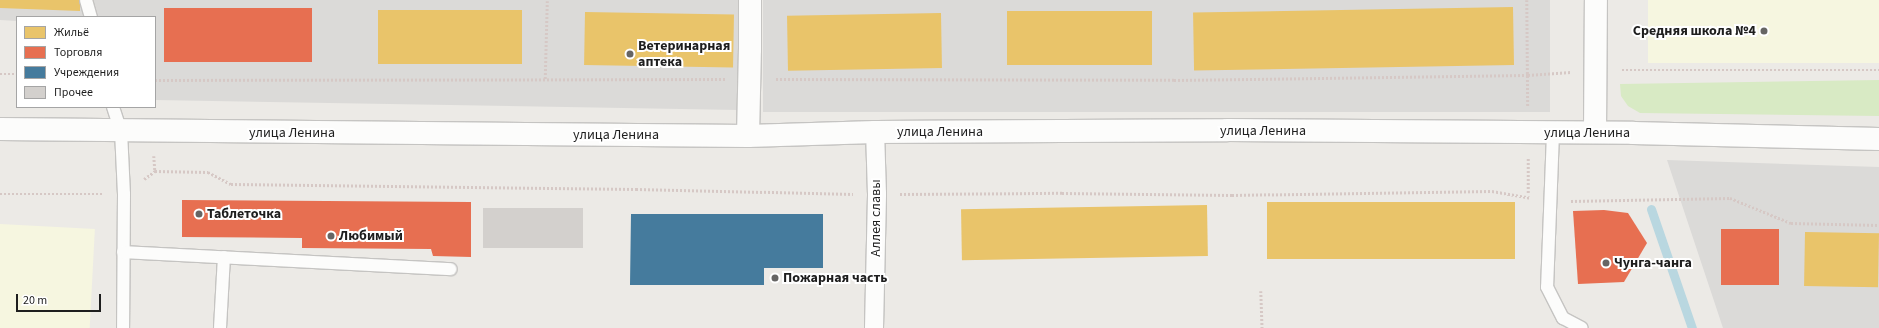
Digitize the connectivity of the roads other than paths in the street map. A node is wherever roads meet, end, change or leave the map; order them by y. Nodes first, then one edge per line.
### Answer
1 (86, 0) edge
2 (750, 0) edge
3 (1596, 0) edge
4 (91, 16) edge
5 (113, 108) edge
6 (0, 129) edge
7 (122, 131) junction
8 (875, 132) junction
9 (1595, 132) junction
10 (1553, 133) junction
11 (748, 136) junction
12 (1879, 139) edge
13 (124, 252) junction
14 (224, 257) junction
15 (451, 269) dead end
16 (123, 328) edge
17 (220, 328) edge
18 (874, 328) edge
19 (1582, 328) edge

1 - 4 lane
2 - 11 street
3 - 9 street
5 - 7 lane
6 - 7 street, улица Ленина
7 - 11 street, улица Ленина
7 - 13 lane
8 - 10 street, улица Ленина
8 - 11 street, улица Ленина
8 - 18 street, Аллея славы
9 - 10 street, улица Ленина
9 - 12 street, улица Ленина
10 - 19 lane
13 - 14 lane
13 - 16 lane
14 - 15 lane
14 - 17 lane

